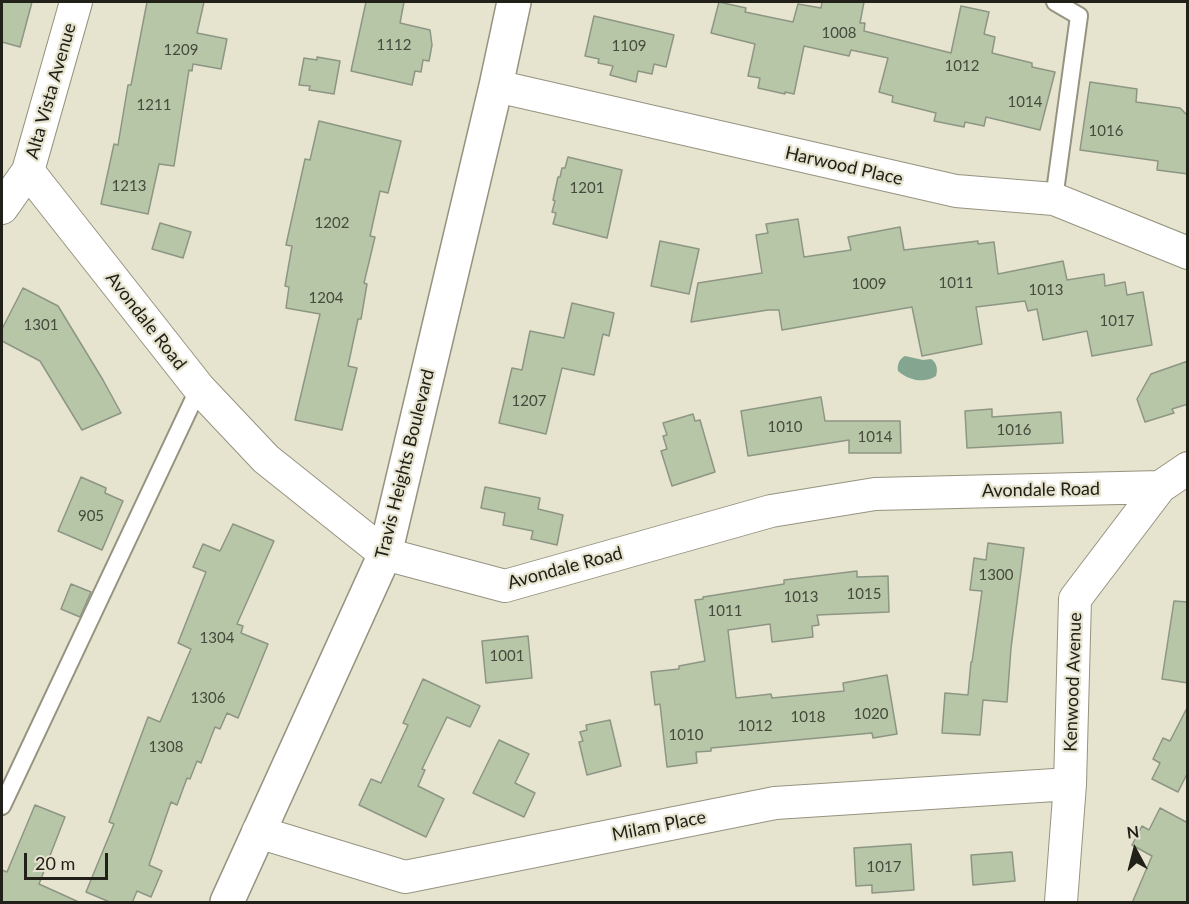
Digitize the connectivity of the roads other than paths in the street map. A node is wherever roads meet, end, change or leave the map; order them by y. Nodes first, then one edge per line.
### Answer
1 (76, 2) edge
2 (514, 2) edge
3 (1055, 2) edge
4 (496, 86) junction
5 (28, 171) junction
6 (1054, 199) junction
7 (2, 208) edge
8 (1188, 253) edge
9 (199, 388) junction
10 (1188, 468) edge
11 (1160, 488) junction
12 (385, 554) junction
13 (1070, 784) junction
14 (2, 806) edge
15 (258, 832) junction
16 (227, 903) edge
17 (1061, 903) edge

1 - 5 street, Alta Vista Avenue
2 - 4 street, Travis Heights Boulevard
3 - 6 lane
4 - 6 street, Harwood Place
4 - 12 street, Travis Heights Boulevard
5 - 7 street, Alta Vista Avenue
5 - 9 street, Avondale Road
6 - 8 street, Harwood Place
9 - 12 street, Avondale Road
9 - 14 lane
10 - 11 street, Kenwood Avenue
11 - 12 street, Avondale Road
11 - 13 street, Kenwood Avenue
12 - 15 street, Travis Heights Boulevard
13 - 15 street, Milam Place
13 - 17 street, Kenwood Avenue
15 - 16 street, Travis Heights Boulevard

